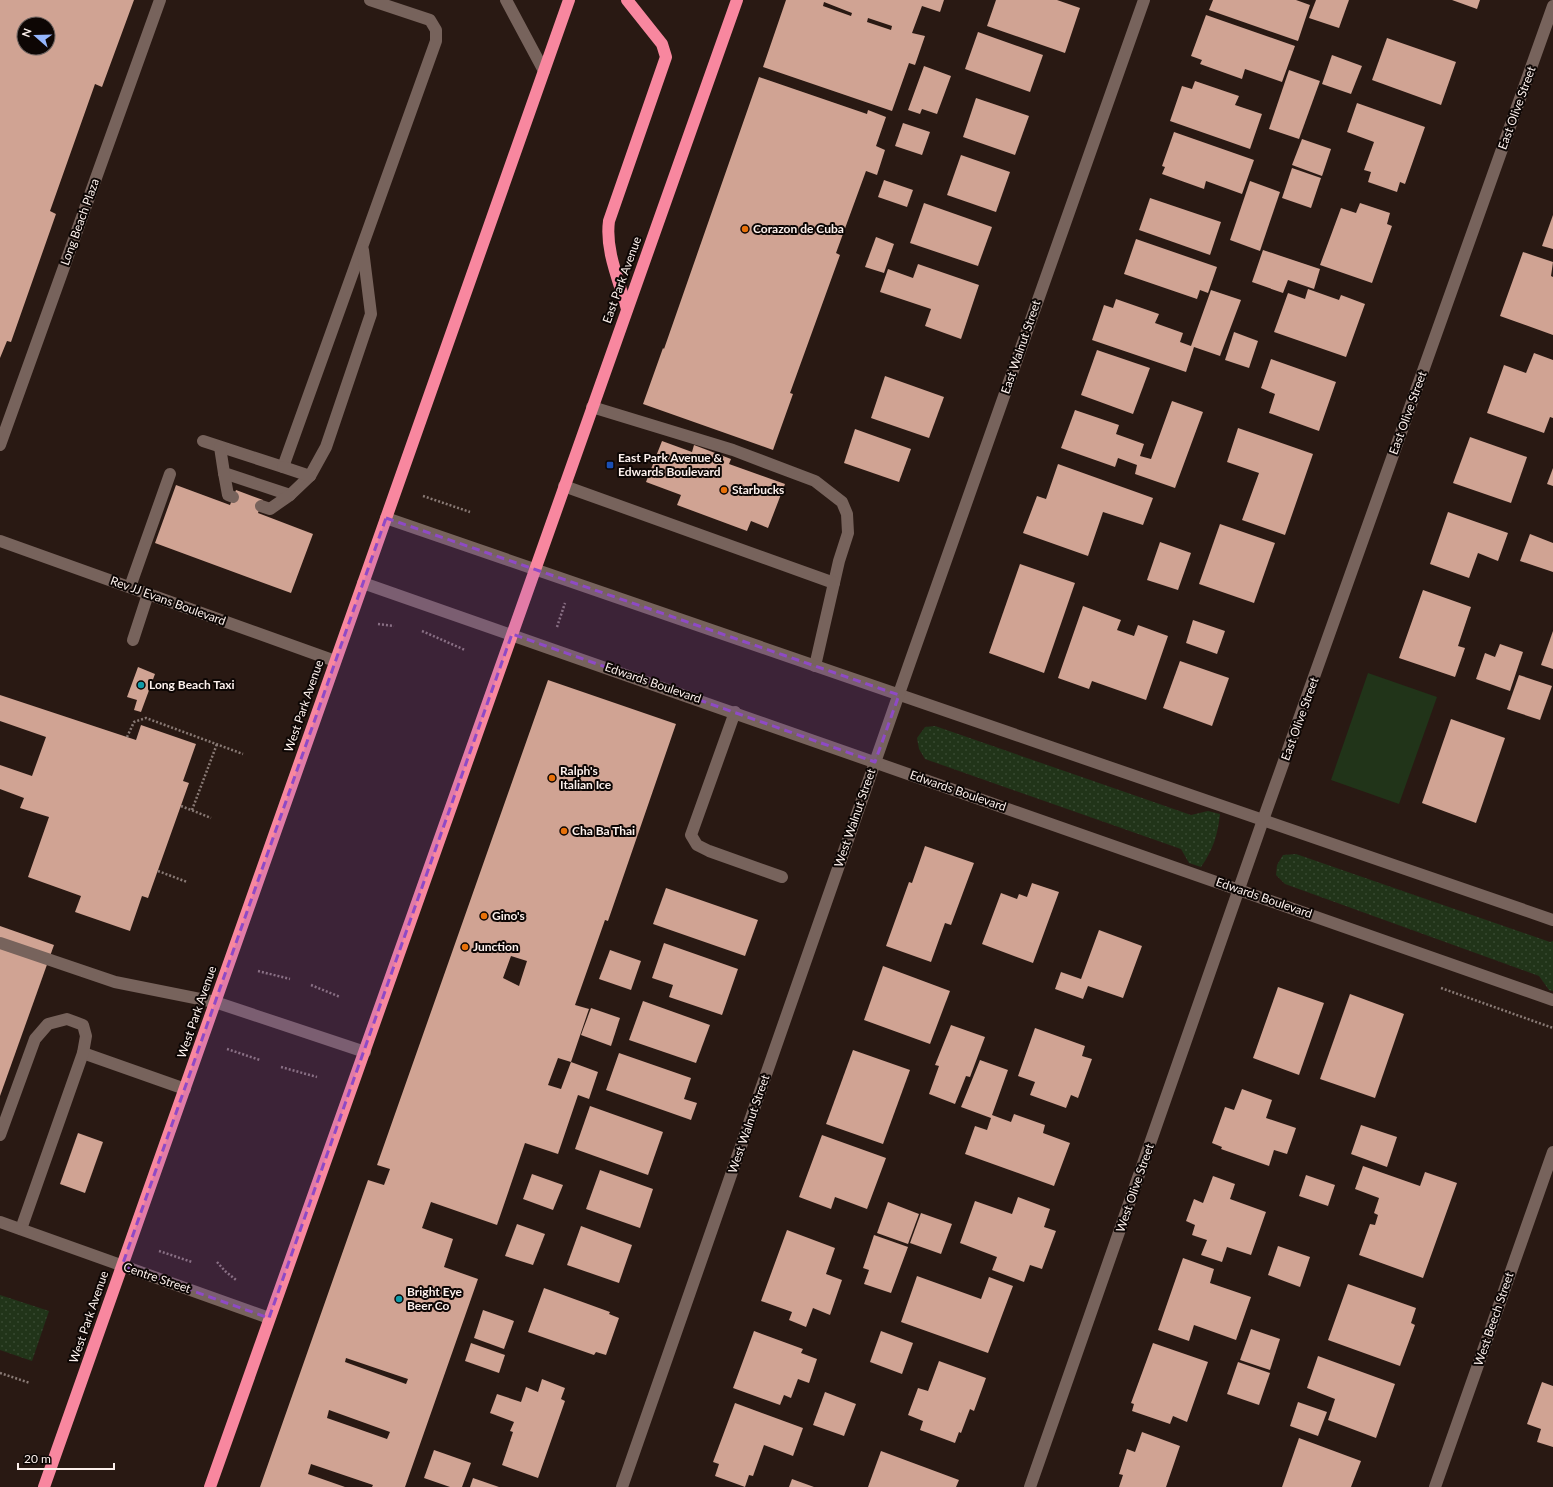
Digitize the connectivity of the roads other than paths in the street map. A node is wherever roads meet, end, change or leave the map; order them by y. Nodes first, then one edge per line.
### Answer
1 (160, 0) edge
2 (370, 0) edge
3 (506, 0) edge
4 (569, 0) edge
5 (627, 0) edge
6 (737, 0) edge
7 (1144, 0) edge
8 (1553, 6) edge
9 (544, 71) junction
10 (363, 247) junction
11 (627, 309) junction
12 (592, 407) junction
13 (203, 441) dead end
14 (0, 445) edge
15 (220, 447) junction
16 (283, 467) junction
17 (224, 473) junction
18 (170, 474) dead end
19 (310, 476) junction
20 (564, 486) junction
21 (290, 495) junction
22 (233, 497) dead end
23 (261, 506) dead end
24 (386, 518) junction
25 (0, 540) edge
26 (534, 569) junction
27 (363, 583) junction
28 (834, 583) junction
29 (130, 587) junction
30 (148, 594) junction
31 (512, 634) junction
32 (133, 640) dead end
33 (335, 661) junction
34 (815, 666) junction
35 (899, 695) junction
36 (735, 712) junction
37 (875, 762) junction
38 (1263, 820) junction
39 (782, 877) dead end
40 (1240, 889) junction
41 (1553, 920) edge
42 (0, 943) edge
43 (1553, 1000) edge
44 (215, 1002) junction
45 (365, 1052) junction
46 (83, 1053) junction
47 (185, 1089) junction
48 (0, 1135) edge
49 (1553, 1152) edge
50 (0, 1222) edge
51 (21, 1229) junction
52 (122, 1266) junction
53 (269, 1318) junction
54 (44, 1487) edge
55 (210, 1487) edge
56 (622, 1487) edge
57 (1030, 1487) edge
58 (1435, 1487) edge

1 - 14 street, Long Beach Plaza
2 - 10 street
3 - 9 street
4 - 9 highway
5 - 11 highway
6 - 11 highway, East Park Avenue
7 - 35 street, East Walnut Street
8 - 38 street, East Olive Street
9 - 24 highway
10 - 16 street
10 - 19 street
11 - 12 highway, East Park Avenue
12 - 20 highway, East Park Avenue
12 - 28 street
13 - 15 street
15 - 16 street
15 - 17 street
16 - 19 street
17 - 21 street
17 - 22 street
18 - 29 street
19 - 21 street
20 - 26 highway, East Park Avenue
20 - 28 street
21 - 23 street
24 - 26 street
24 - 27 highway, West Park Avenue
25 - 29 street, Rev JJ Evans Boulevard
26 - 31 highway
26 - 34 street
27 - 31 street, Edwards Boulevard
27 - 33 highway, West Park Avenue
28 - 34 street
29 - 30 street, Rev JJ Evans Boulevard
30 - 32 street
30 - 33 street, Rev JJ Evans Boulevard
31 - 36 street, Edwards Boulevard
31 - 45 highway
33 - 44 highway, West Park Avenue
34 - 35 street
35 - 37 street, East Walnut Street
35 - 38 street
36 - 37 street, Edwards Boulevard
36 - 39 street
37 - 40 street, Edwards Boulevard
37 - 56 street, West Walnut Street
38 - 40 street, East Olive Street
38 - 41 street
40 - 43 street, Edwards Boulevard
40 - 57 street, West Olive Street
42 - 44 street
44 - 45 street
44 - 47 highway, West Park Avenue
45 - 53 highway
46 - 47 street
46 - 48 street
46 - 51 street
47 - 52 highway, West Park Avenue
49 - 58 street, West Beech Street
50 - 51 street, Centre Street
51 - 52 street, Centre Street
52 - 53 street, Centre Street
52 - 54 highway, West Park Avenue
53 - 55 highway

